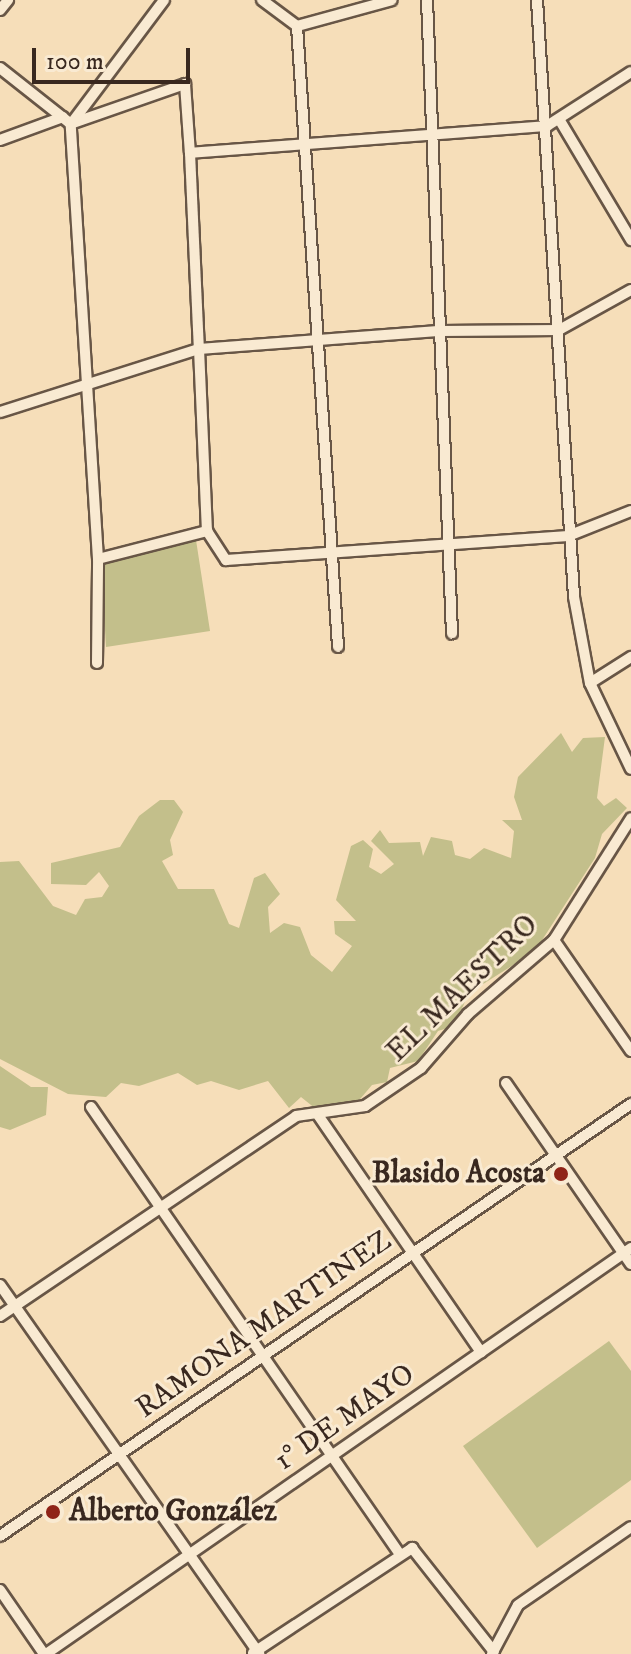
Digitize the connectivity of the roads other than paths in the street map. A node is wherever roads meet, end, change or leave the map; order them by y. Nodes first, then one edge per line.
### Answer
1 (8, 0) edge
2 (164, 0) edge
3 (262, 0) edge
4 (392, 0) edge
5 (427, 0) edge
6 (537, 0) edge
7 (0, 10) edge
8 (297, 26) junction
9 (0, 68) edge
10 (631, 72) edge
11 (559, 119) junction
12 (67, 120) junction
13 (547, 126) junction
14 (432, 134) junction
15 (0, 140) edge
16 (311, 143) junction
17 (190, 153) junction
18 (631, 240) edge
19 (631, 290) edge
20 (559, 330) junction
21 (441, 331) junction
22 (320, 339) junction
23 (199, 349) junction
24 (83, 387) junction
25 (0, 412) edge
26 (631, 511) edge
27 (207, 531) junction
28 (568, 536) junction
29 (449, 544) junction
30 (333, 556) junction
31 (98, 559) junction
32 (452, 634) dead end
33 (338, 647) dead end
34 (631, 657) edge
35 (97, 663) dead end
36 (590, 683) junction
37 (631, 769) edge
38 (631, 818) edge
39 (554, 940) junction
40 (631, 1051) edge
41 (506, 1083) dead end
42 (631, 1104) edge
43 (91, 1107) dead end
44 (318, 1115) junction
45 (556, 1154) junction
46 (160, 1207) junction
47 (627, 1250) edge
48 (414, 1252) junction
49 (631, 1264) edge
50 (0, 1285) edge
51 (14, 1307) junction
52 (0, 1316) edge
53 (481, 1352) junction
54 (263, 1356) junction
55 (118, 1455) junction
56 (332, 1456) junction
57 (631, 1527) edge
58 (0, 1536) edge
59 (399, 1553) junction
60 (189, 1555) junction
61 (0, 1590) edge
62 (255, 1653) edge
63 (493, 1653) edge
64 (45, 1654) edge

1 - 7 street
2 - 12 street
3 - 8 street
4 - 8 street
5 - 14 street
6 - 13 street
8 - 16 street
9 - 12 street
10 - 11 street
11 - 13 street
11 - 18 street
12 - 15 street
12 - 17 street
12 - 24 street
13 - 14 street
13 - 20 street
14 - 16 street
14 - 21 street
16 - 17 street
16 - 22 street
17 - 23 street
19 - 20 street
20 - 21 street
20 - 28 street
21 - 22 street
21 - 29 street
22 - 23 street
22 - 30 street
23 - 24 street
23 - 27 street
24 - 25 street
24 - 31 street
26 - 28 street
27 - 30 street
27 - 31 street
28 - 29 street
28 - 36 street
29 - 30 street
29 - 32 street
30 - 33 street
31 - 35 street
34 - 36 street
36 - 37 street
38 - 39 street, EL MAESTRO
39 - 40 street
39 - 44 street, EL MAESTRO
41 - 45 street
42 - 45 street, RAMONA MARTINEZ
43 - 46 street
44 - 46 street, EL MAESTRO
44 - 48 street
45 - 47 street
45 - 48 street, RAMONA MARTINEZ
46 - 51 street, EL MAESTRO
46 - 54 street
47 - 49 street
47 - 53 street, 1° DE MAYO
48 - 53 street
48 - 54 street, RAMONA MARTINEZ
50 - 51 street
51 - 52 street, EL MAESTRO
51 - 55 street
53 - 56 street, 1° DE MAYO
54 - 55 street, RAMONA MARTINEZ
54 - 56 street
55 - 58 street, RAMONA MARTINEZ
55 - 60 street
56 - 59 street
56 - 60 street, 1° DE MAYO
57 - 63 street
59 - 62 street
59 - 63 street
60 - 62 street
60 - 64 street, 1° DE MAYO
61 - 64 street

